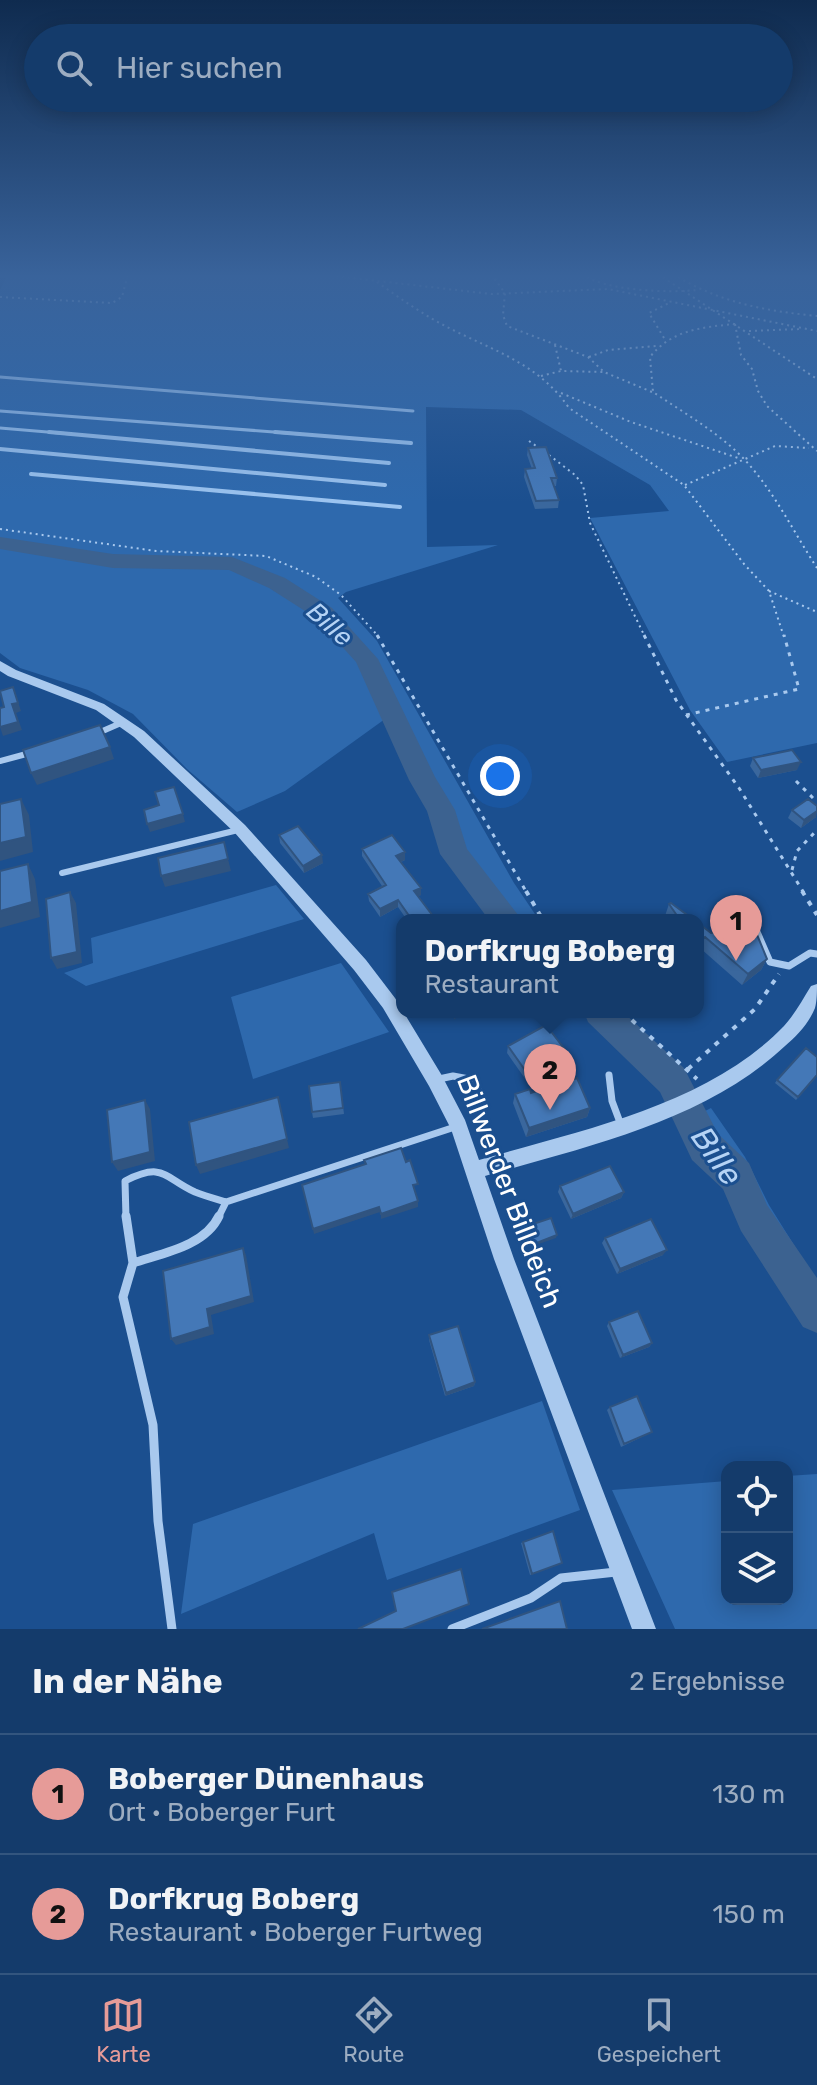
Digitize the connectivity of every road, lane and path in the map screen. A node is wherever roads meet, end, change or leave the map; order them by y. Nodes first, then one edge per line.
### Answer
1 (500, 350) edge
2 (556, 350) edge
3 (569, 350) edge
4 (608, 350) edge
5 (654, 350) edge
6 (740, 350) edge
7 (774, 350) edge
8 (588, 357) junction
9 (561, 371) junction
10 (604, 372) junction
11 (539, 376) junction
12 (817, 379) edge
13 (653, 392) junction
14 (561, 393) junction
15 (529, 441) dead end
16 (815, 450) edge
17 (744, 460) junction
18 (684, 485) junction
19 (0, 529) edge
20 (817, 568) edge
21 (769, 591) junction
22 (817, 612) edge
23 (0, 665) edge
24 (686, 715) junction
25 (124, 721) junction
26 (88, 736) edge
27 (44, 749) edge
28 (0, 761) edge
29 (796, 781) dead end
30 (817, 802) edge
31 (240, 829) junction
32 (817, 830) edge
33 (792, 870) junction
34 (62, 873) dead end
35 (744, 902) dead end
36 (539, 914) edge
37 (817, 915) edge
38 (817, 954) edge
39 (781, 966) junction
40 (817, 991) edge
41 (396, 1015) edge
42 (398, 1018) edge
43 (630, 1018) edge
44 (688, 1069) junction
45 (609, 1075) dead end
46 (435, 1080) junction
47 (478, 1090) dead end
48 (700, 1092) junction
49 (621, 1125) junction
50 (459, 1126) junction
51 (475, 1170) junction
52 (226, 1202) junction
53 (133, 1263) junction
54 (623, 1572) junction
55 (172, 1629) edge
56 (452, 1629) edge
57 (644, 1629) edge

1 - 11 path
2 - 9 path
3 - 8 path
4 - 8 path
5 - 13 path
6 - 16 path
7 - 12 path
8 - 10 path
9 - 10 path
9 - 11 path
10 - 13 path
11 - 14 path
13 - 17 path
14 - 17 path
14 - 18 path
15 - 24 path
16 - 17 path
17 - 18 path
17 - 20 path
18 - 21 path
19 - 36 path
21 - 22 path
21 - 24 path
23 - 25 street, Billwerder Billdeich
24 - 33 path
25 - 26 lane
25 - 31 street, Billwerder Billdeich
27 - 28 lane
29 - 30 path
31 - 34 lane
31 - 41 street, Billwerder Billdeich
32 - 33 path
33 - 37 path
35 - 39 lane
38 - 39 lane
39 - 44 path
40 - 48 street
42 - 46 street, Billwerder Billdeich
43 - 44 path
44 - 48 path
45 - 49 lane
46 - 47 lane
46 - 50 street, Billwerder Billdeich
48 - 49 street
49 - 51 street
50 - 51 street, Billwerder Billdeich
50 - 52 lane
51 - 54 street, Billwerder Billdeich
52 - 53 lane
52 - 53 lane
53 - 55 lane
54 - 56 lane
54 - 57 street, Billwerder Billdeich

